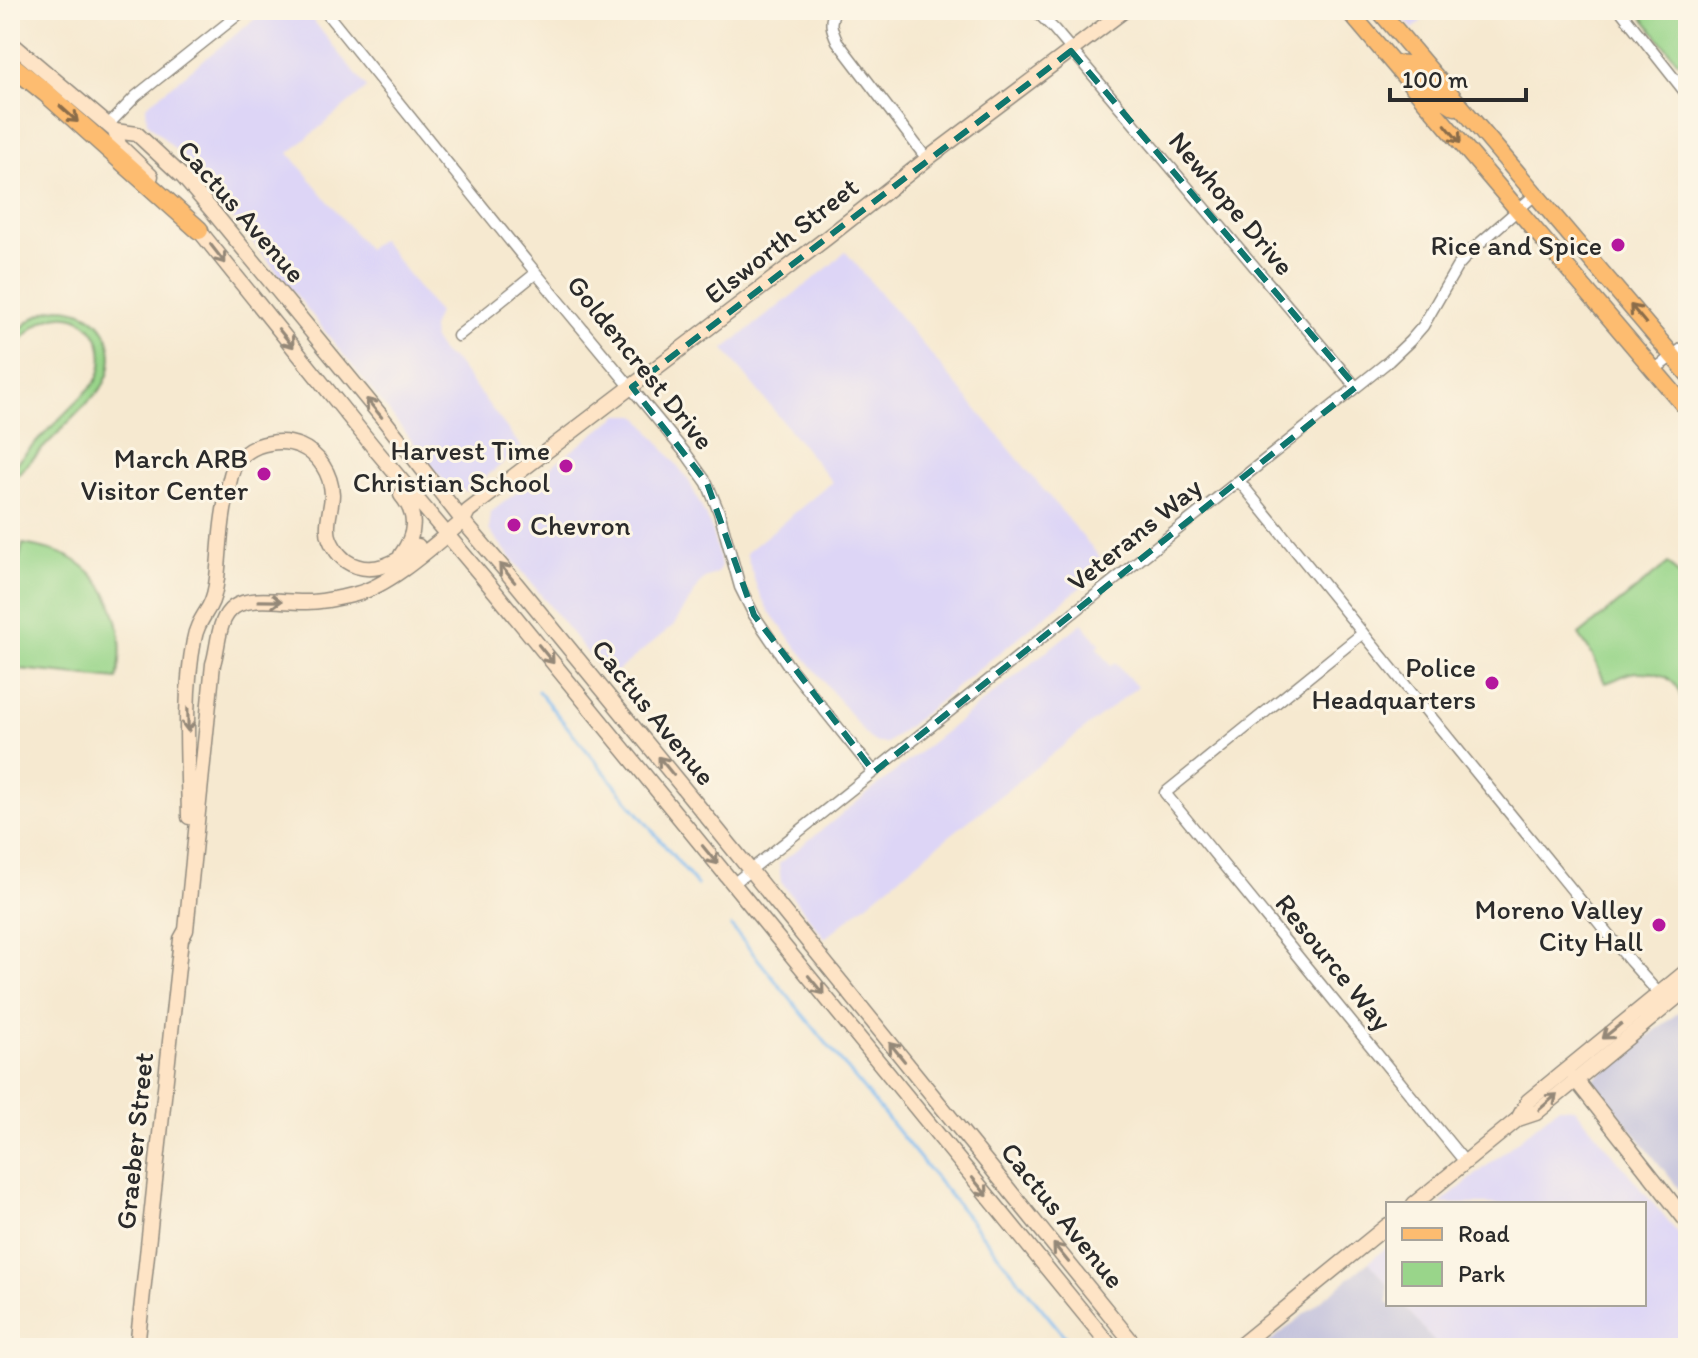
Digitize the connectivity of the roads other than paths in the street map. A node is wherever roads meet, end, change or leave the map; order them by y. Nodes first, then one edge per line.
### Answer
1 (244, 10) edge
2 (324, 10) edge
3 (836, 10) edge
4 (1035, 10) edge
5 (1125, 10) edge
6 (1348, 10) edge
7 (1362, 10) edge
8 (1379, 10) edge
9 (1620, 10) edge
10 (10, 42) edge
11 (1406, 42) junction
12 (1071, 51) junction
13 (1393, 63) junction
14 (10, 64) edge
15 (1686, 89) edge
16 (1470, 116) junction
17 (112, 128) junction
18 (927, 159) junction
19 (1536, 194) junction
20 (1518, 211) junction
21 (199, 230) junction
22 (536, 273) junction
23 (458, 336) dead end
24 (1688, 344) edge
25 (1674, 357) junction
26 (1654, 370) junction
27 (1688, 374) edge
28 (632, 387) junction
29 (1356, 387) junction
30 (1688, 410) edge
31 (375, 449) junction
32 (1239, 481) junction
33 (462, 515) junction
34 (443, 531) junction
35 (324, 549) dead end
36 (344, 558) junction
37 (398, 559) junction
38 (1363, 633) junction
39 (874, 772) junction
40 (750, 870) junction
41 (733, 884) junction
42 (181, 939) junction
43 (1688, 970) edge
44 (1688, 988) edge
45 (1664, 999) junction
46 (1575, 1079) junction
47 (1518, 1119) junction
48 (1465, 1162) junction
49 (1416, 1202) edge
50 (1688, 1223) edge
51 (1386, 1227) edge
52 (137, 1348) edge
53 (1112, 1348) edge
54 (1137, 1348) edge
55 (1237, 1348) edge

1 - 17 street
2 - 22 street, Goldencrest Drive
3 - 18 street
4 - 12 street, Newhope Drive
5 - 12 main road, Elsworth Street
6 - 13 main road
7 - 11 main road
8 - 11 main road
9 - 15 street
10 - 17 main road, Cactus Avenue
11 - 16 main road
12 - 18 main road, Elsworth Street
12 - 29 street, Newhope Drive
13 - 16 main road
13 -> 20 main road
14 -> 21 highway
16 - 19 main road
17 - 21 main road, Cactus Avenue
33 -> 17 main road, Cactus Avenue
18 - 28 main road, Elsworth Street
19 - 20 street, Veterans Way
25 -> 19 main road
20 - 26 main road
20 - 29 street, Veterans Way
21 -> 31 main road, Cactus Avenue
22 - 23 street
22 - 28 street, Goldencrest Drive
24 - 25 street
25 - 26 street
25 - 27 main road
26 - 30 main road
28 - 33 main road, Elsworth Street
28 - 39 street, Goldencrest Drive
29 - 32 street, Veterans Way
31 - 34 main road, Cactus Avenue
31 - 37 main road
32 - 38 street
32 - 39 street, Veterans Way
33 - 34 main road, Elsworth Street
40 -> 33 main road, Cactus Avenue
34 - 37 main road
34 -> 41 main road, Cactus Avenue
42 -> 34 main road, Graeber Street
35 - 36 main road
36 - 37 main road
36 -> 42 main road, Graeber Street
38 - 45 street
38 - 48 street, Resource Way
39 - 40 street, Veterans Way
40 - 41 street, Veterans Way
54 -> 40 main road, Cactus Avenue
41 -> 53 main road, Cactus Avenue
42 - 52 main road, Graeber Street
43 - 45 main road
44 - 45 main road
45 - 46 main road
45 -> 47 main road
47 -> 46 main road
46 - 50 main road
47 - 48 main road
48 - 49 main road
51 - 55 main road

